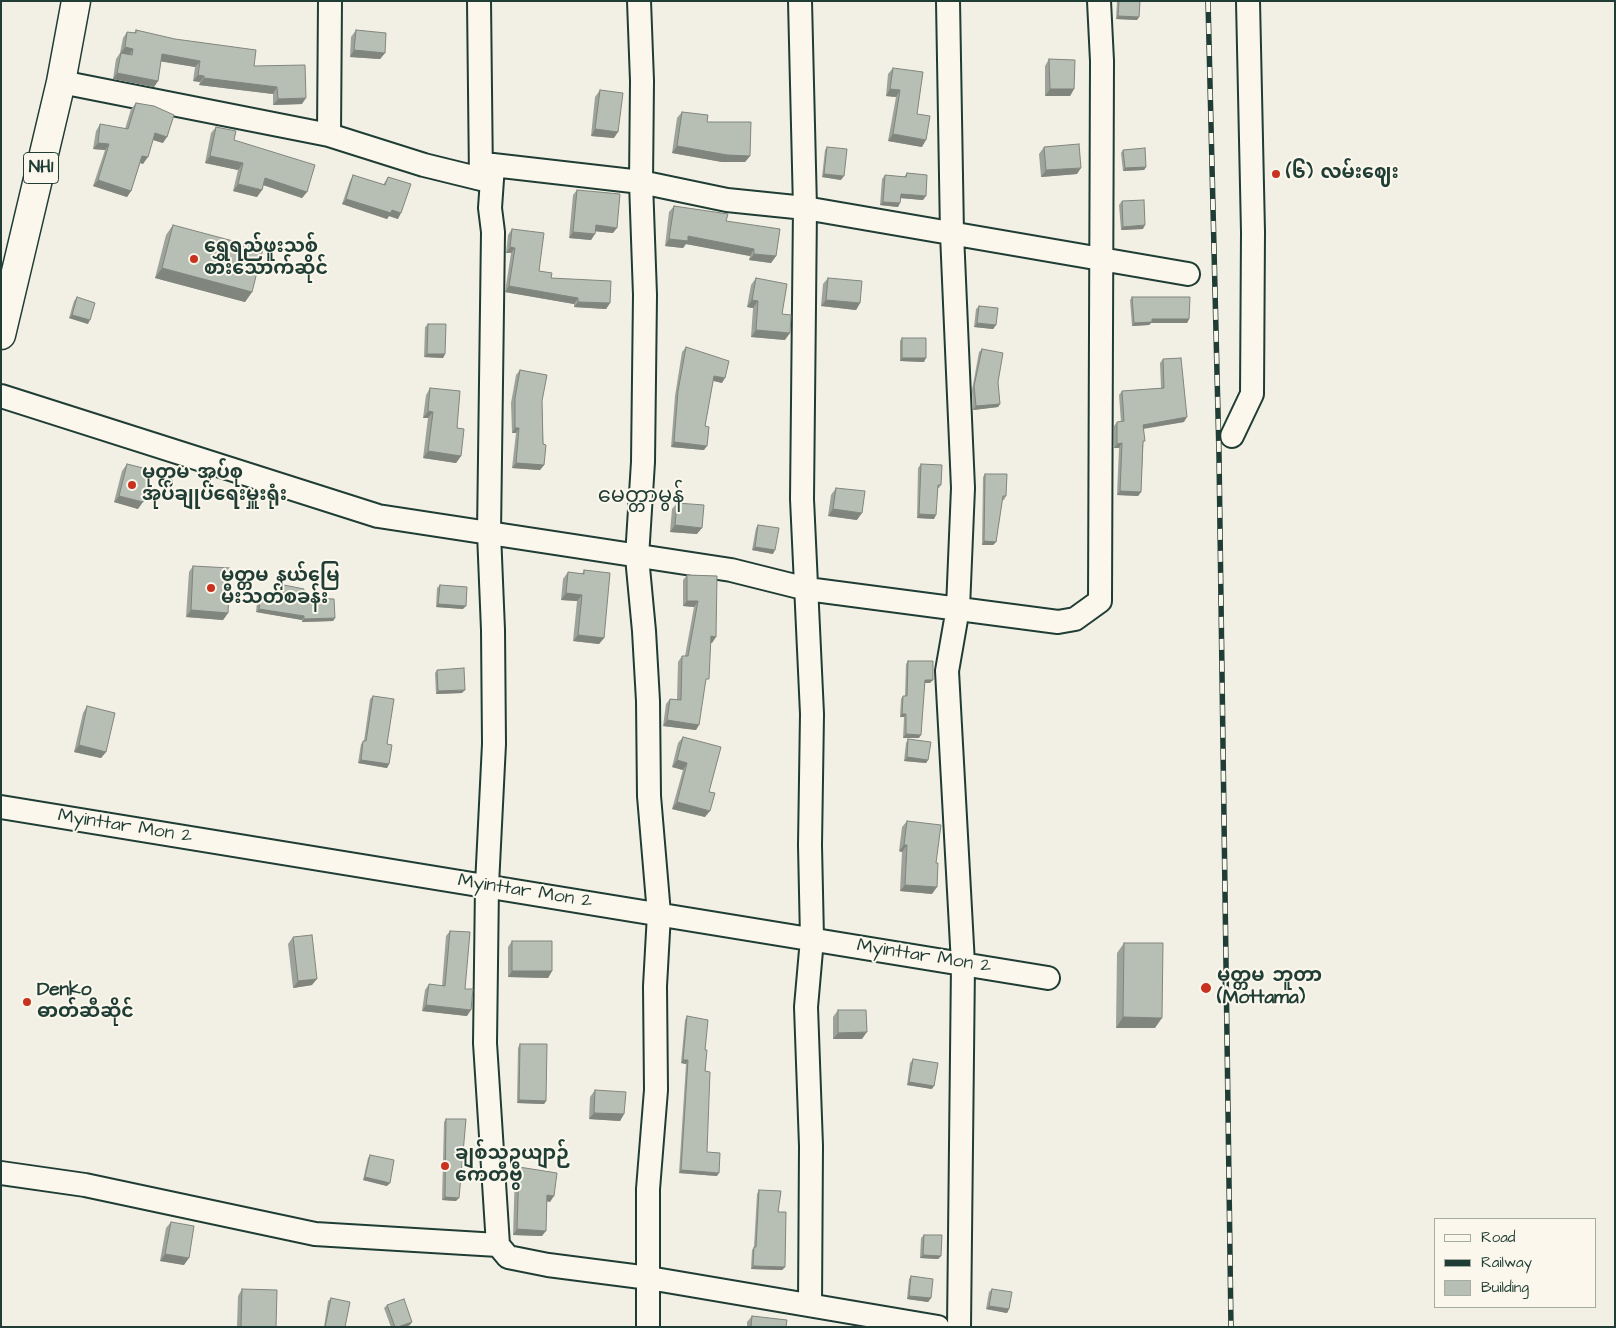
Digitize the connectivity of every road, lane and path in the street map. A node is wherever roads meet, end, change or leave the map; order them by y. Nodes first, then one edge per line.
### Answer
1 (76, 1) edge
2 (330, 1) edge
3 (479, 1) edge
4 (638, 1) edge
5 (800, 1) edge
6 (948, 1) edge
7 (1099, 1) edge
8 (1248, 1) edge
9 (61, 82) junction
10 (329, 135) junction
11 (487, 172) junction
12 (640, 182) junction
13 (805, 208) junction
14 (952, 234) junction
15 (1102, 259) junction
16 (1188, 274) dead end
17 (1, 335) edge
18 (1, 396) edge
19 (1232, 436) dead end
20 (488, 533) junction
21 (637, 557) junction
22 (807, 589) junction
23 (958, 608) junction
24 (1, 807) edge
25 (487, 886) junction
26 (658, 914) junction
27 (812, 939) junction
28 (963, 964) junction
29 (1048, 978) dead end
30 (1, 1172) edge
31 (498, 1245) junction
32 (649, 1278) junction
33 (810, 1305) junction
34 (648, 1327) edge
35 (938, 1327) edge
36 (959, 1327) edge

1 - 9 highway, NH1
2 - 10 street
3 - 11 street
4 - 12 street
5 - 13 street
6 - 14 street
7 - 15 street
8 - 19 street
9 - 10 street
9 - 17 highway, NH1
10 - 11 street
11 - 12 street
11 - 20 street
12 - 13 street
12 - 21 street
13 - 14 street
13 - 22 street
14 - 15 street
14 - 23 street
15 - 16 street
15 - 23 street
18 - 20 street
20 - 21 street
20 - 25 street
21 - 22 street
21 - 26 street
22 - 23 street
22 - 27 street
23 - 28 street
24 - 25 street, Myinttar Mon 2
25 - 26 street, Myinttar Mon 2
25 - 31 street
26 - 27 street, Myinttar Mon 2
26 - 32 street
27 - 28 street, Myinttar Mon 2
27 - 33 street
28 - 29 street, Myinttar Mon 2
28 - 36 street
30 - 31 street
31 - 32 street
32 - 33 street
32 - 34 street
33 - 35 street

